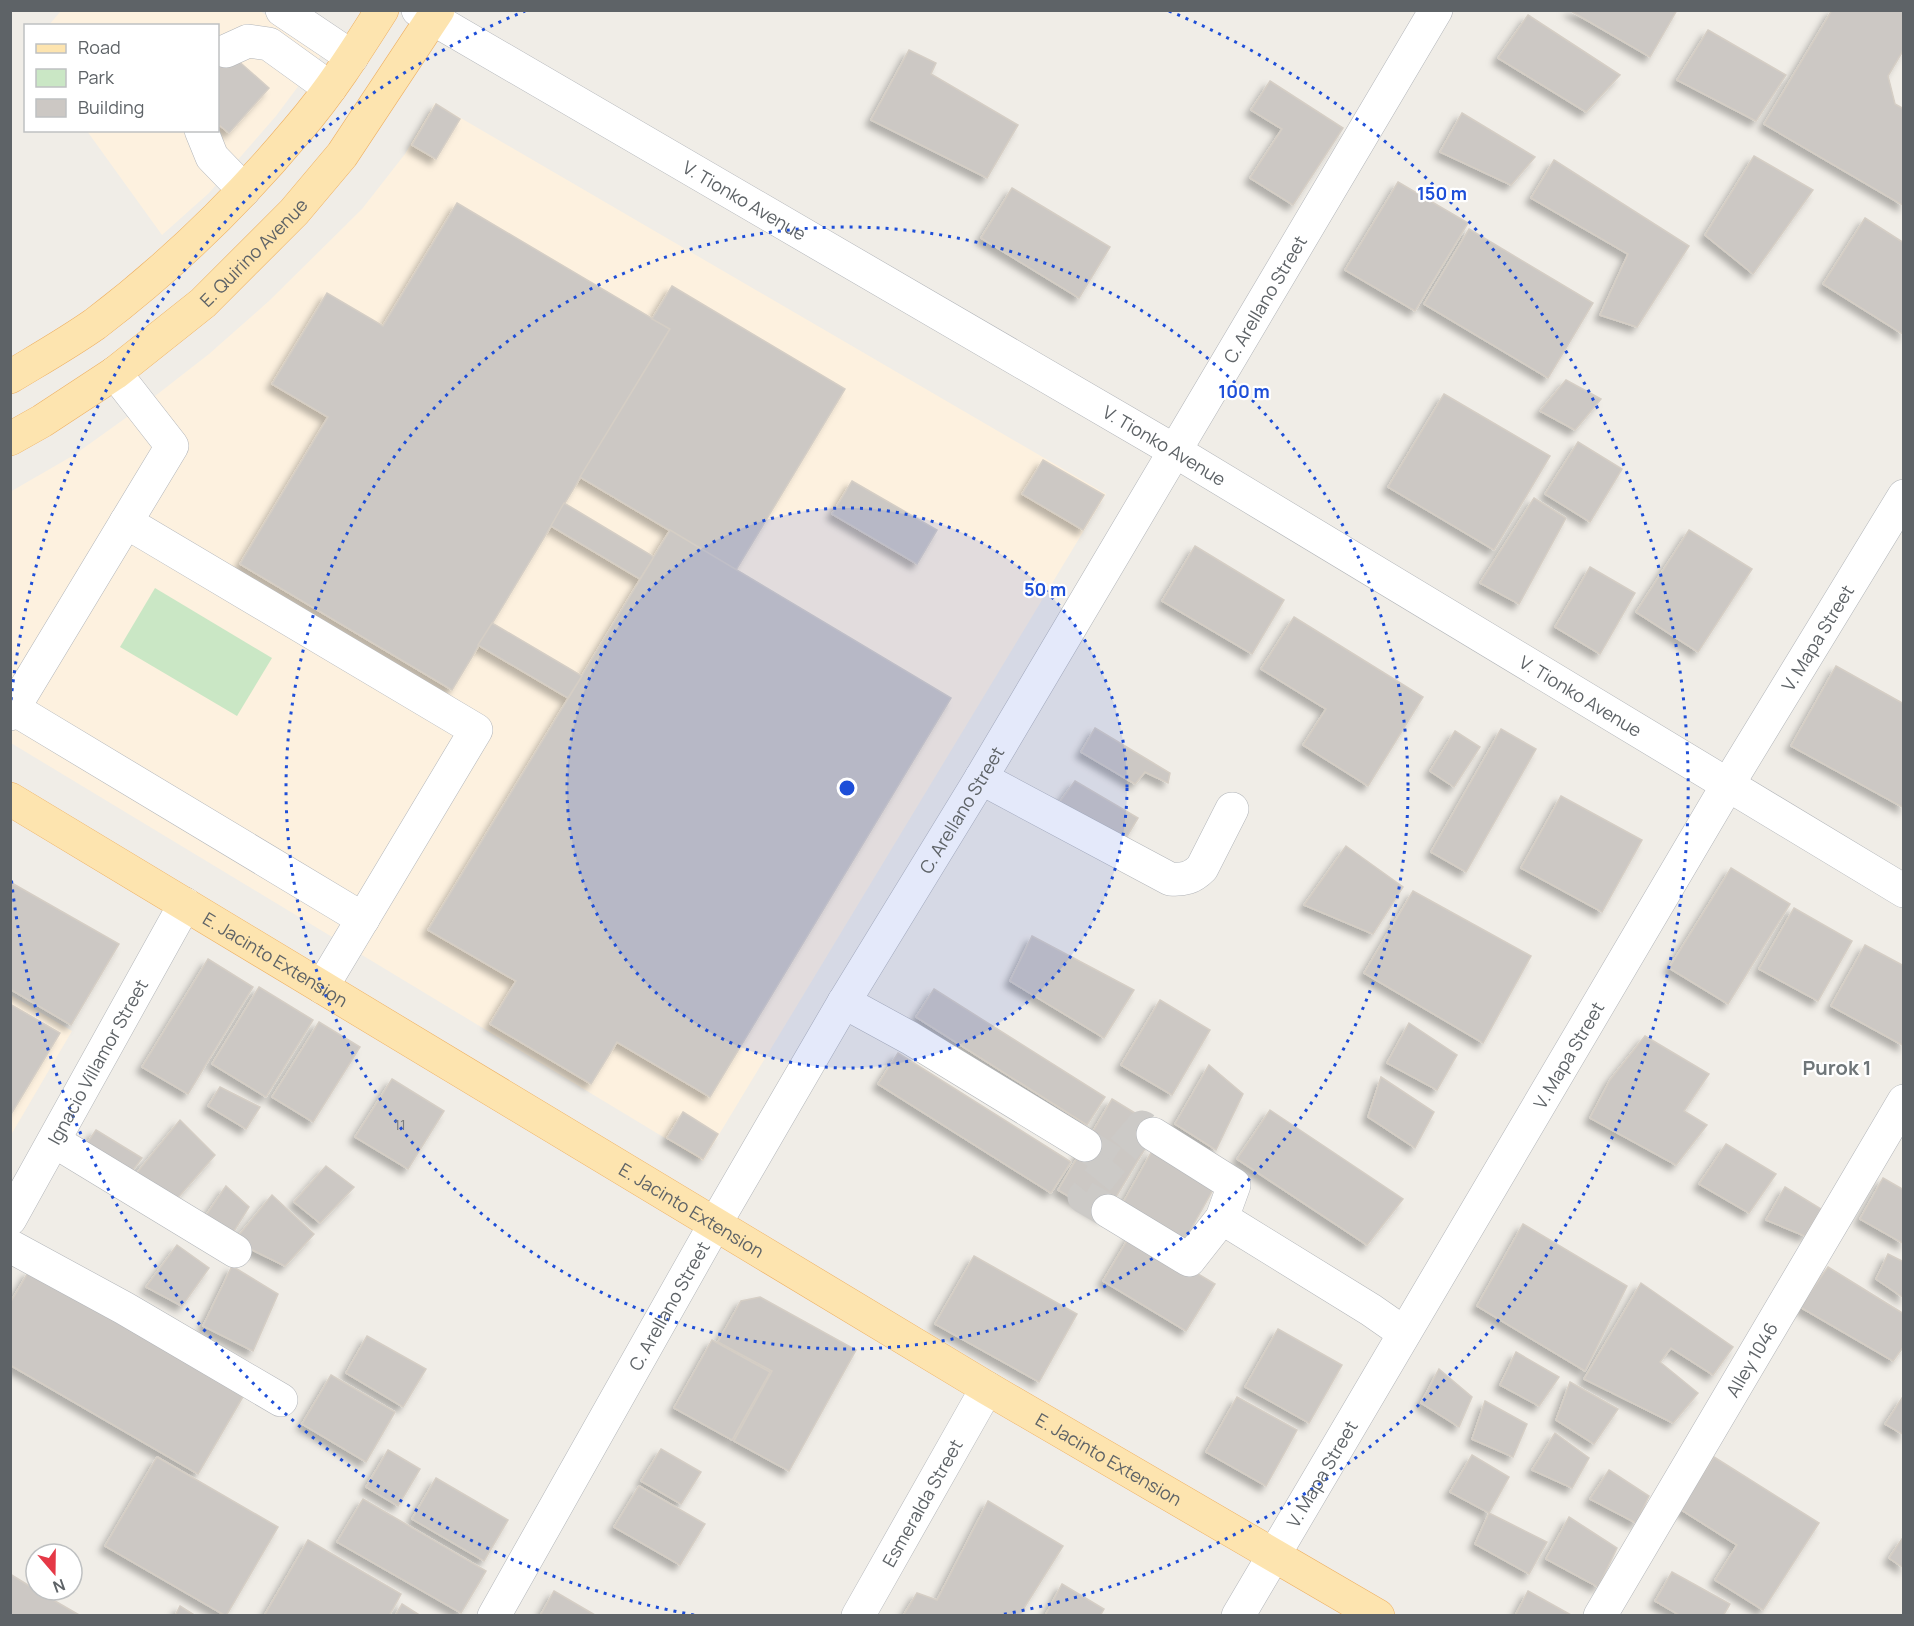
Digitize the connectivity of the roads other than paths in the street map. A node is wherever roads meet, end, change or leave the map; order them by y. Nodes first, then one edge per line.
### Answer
1 (282, 10) edge
2 (382, 10) edge
3 (1436, 10) edge
4 (430, 14) edge
5 (226, 51) dead end
6 (352, 57) junction
7 (330, 88) junction
8 (202, 132) edge
9 (244, 190) junction
10 (115, 373) junction
11 (10, 377) edge
12 (10, 439) edge
13 (1175, 452) junction
14 (1904, 496) edge
15 (126, 522) junction
16 (12, 711) edge
17 (981, 778) junction
18 (1727, 786) junction
19 (10, 799) edge
20 (1232, 809) dead end
21 (1904, 891) edge
22 (185, 904) junction
23 (363, 919) junction
24 (322, 987) junction
25 (844, 1002) junction
26 (1904, 1101) edge
27 (1153, 1134) dead end
28 (54, 1141) junction
29 (1084, 1145) tunnel mouth
30 (1108, 1211) tunnel mouth
31 (1222, 1218) junction
32 (10, 1220) edge
33 (716, 1224) junction
34 (10, 1246) edge
35 (235, 1251) dead end
36 (1404, 1333) junction
37 (987, 1388) junction
38 (281, 1400) dead end
39 (1275, 1555) junction
40 (494, 1616) edge
41 (858, 1616) edge
42 (1238, 1616) edge
43 (1378, 1616) edge
44 (1600, 1616) edge

1 - 6 street
2 - 6 main road
3 - 13 street, C. Arellano Street
4 - 10 main road, E. Quirino Avenue
4 - 13 street, V. Tionko Avenue
5 - 7 street
6 - 7 main road
7 - 9 main road
8 - 9 street
9 - 11 main road
10 - 12 main road, E. Quirino Avenue
10 - 15 street
13 - 17 street, C. Arellano Street
13 - 18 street, V. Tionko Avenue
14 - 18 street, V. Mapa Street
15 - 16 street
15 - 23 street
16 - 23 street
17 - 20 street
17 - 25 street, C. Arellano Street
18 - 21 street, V. Tionko Avenue
18 - 36 street, V. Mapa Street
19 - 22 main road, E. Jacinto Extension
22 - 24 main road, E. Jacinto Extension
22 - 28 street, Ignacio Villamor Street
23 - 24 street
24 - 33 main road, E. Jacinto Extension
25 - 29 street
25 - 33 street, C. Arellano Street
26 - 44 street, Alley 1046
27 - 31 street
28 - 32 street, Ignacio Villamor Street
28 - 35 street
30 - 31 street
31 - 36 street
33 - 37 main road, E. Jacinto Extension
33 - 40 street, C. Arellano Street
34 - 38 street
36 - 39 street, V. Mapa Street
37 - 39 main road, E. Jacinto Extension
37 - 41 street, Esmeralda Street
39 - 42 street, V. Mapa Street
39 - 43 main road, E. Jacinto Extension

